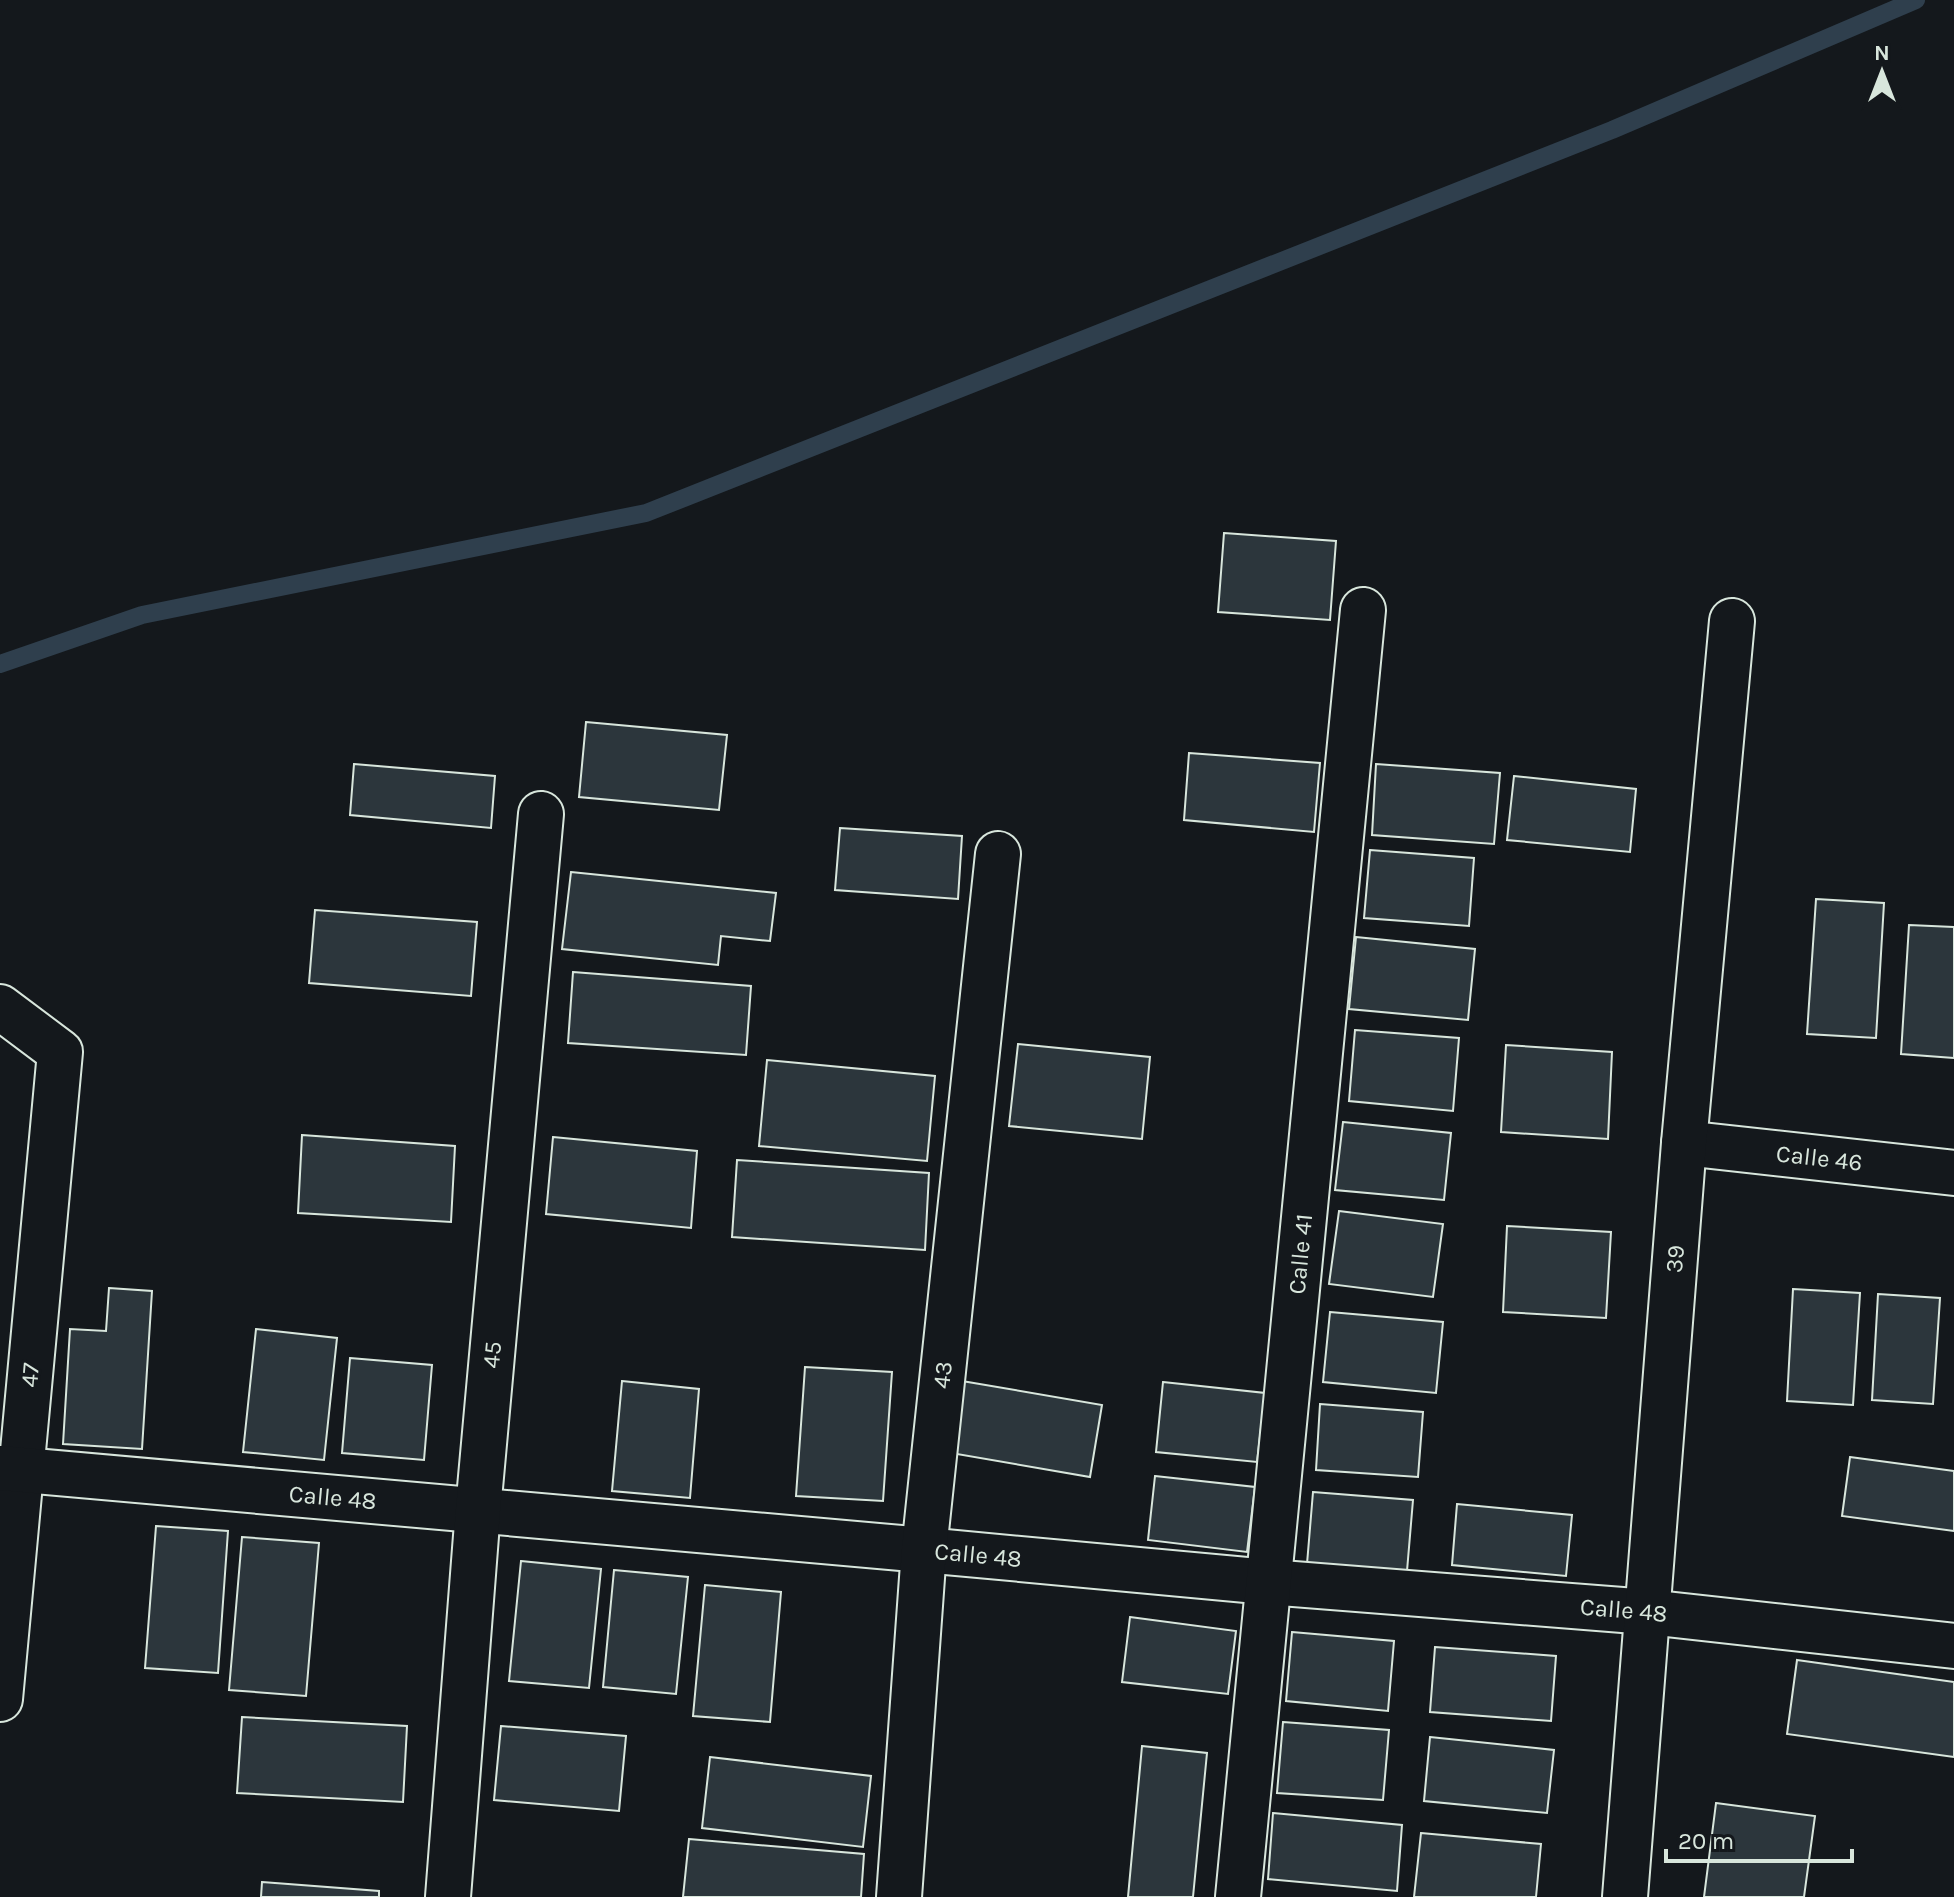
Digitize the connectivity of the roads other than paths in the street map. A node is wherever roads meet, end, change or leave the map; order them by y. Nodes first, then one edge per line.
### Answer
1 (1363, 610) dead end
2 (1732, 621) dead end
3 (541, 814) dead end
4 (998, 854) dead end
5 (0, 1007) edge
6 (1684, 1143) junction
7 (1954, 1173) edge
8 (10, 1470) edge
9 (478, 1510) junction
10 (924, 1550) junction
11 (1268, 1582) junction
12 (1648, 1612) junction
13 (1954, 1646) edge
14 (0, 1699) edge
15 (448, 1897) edge
16 (899, 1897) edge
17 (1238, 1897) edge
18 (1625, 1897) edge

1 - 11 street, Calle 41
2 - 6 street, 39
3 - 9 street, 45
4 - 10 street, 43
5 - 8 street, 47
6 - 7 street, Calle 46
6 - 12 street, 39
8 - 9 street, Calle 48
8 - 14 street, 47
9 - 10 street, Calle 48
9 - 15 street, 45
10 - 11 street, Calle 48
10 - 16 street, 43
11 - 12 street, Calle 48
11 - 17 street, Calle 41
12 - 13 street, Calle 48
12 - 18 street, 39

